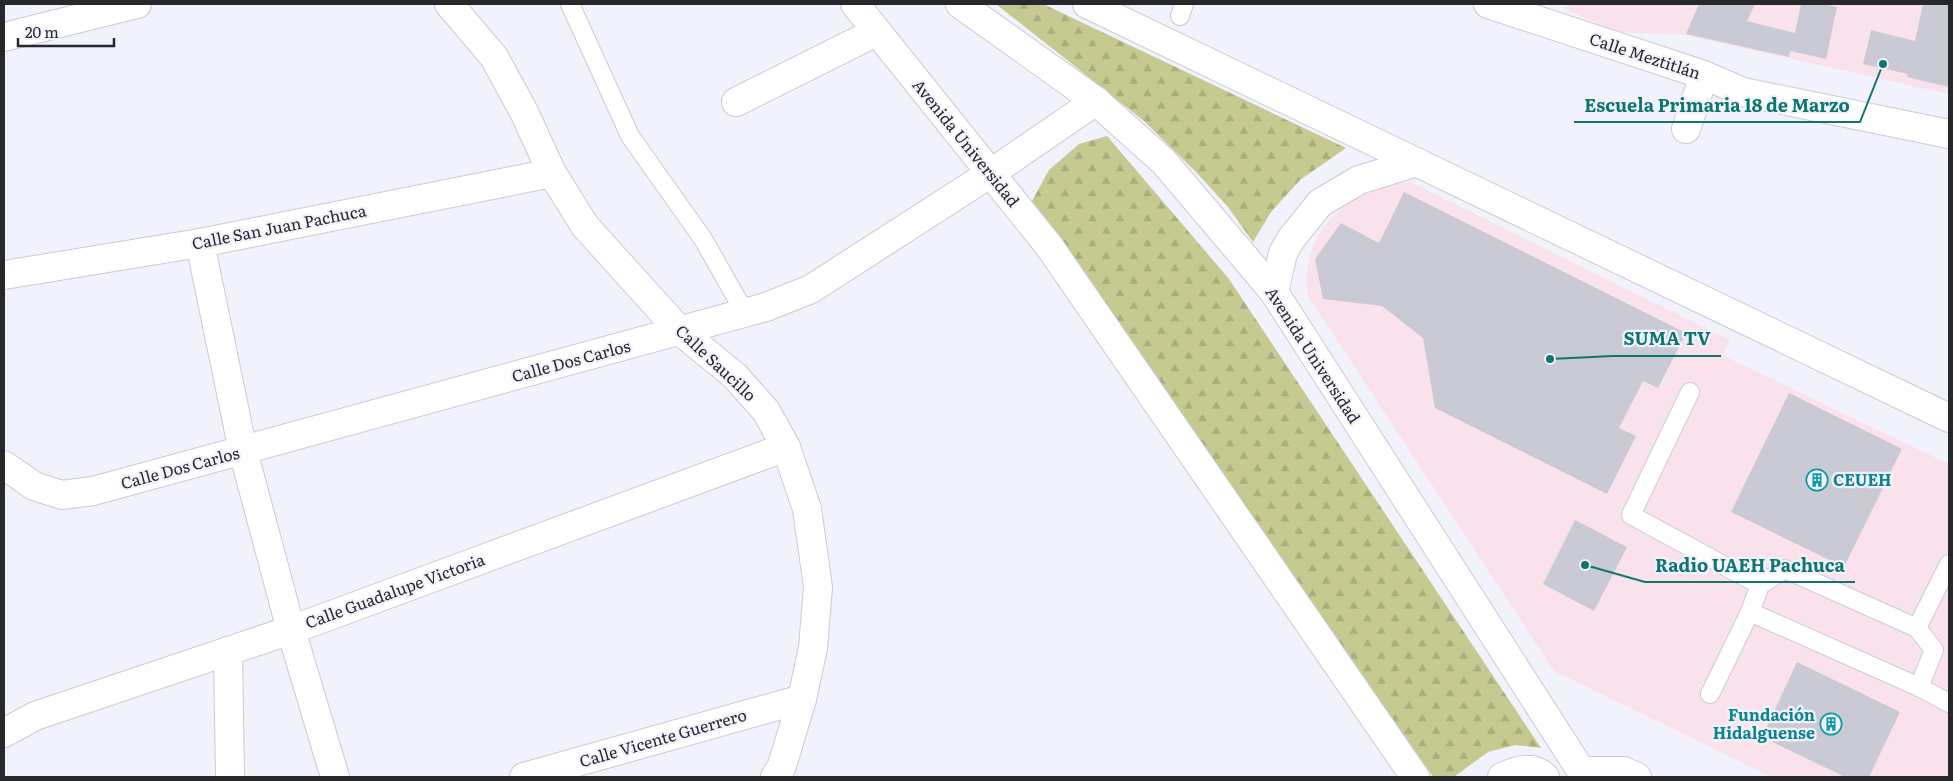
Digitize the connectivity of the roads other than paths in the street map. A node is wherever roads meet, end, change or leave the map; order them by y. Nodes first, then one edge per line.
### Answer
1 (137, 4) edge
2 (449, 4) edge
3 (570, 4) edge
4 (855, 4) edge
5 (960, 4) edge
6 (1087, 4) edge
7 (1488, 4) edge
8 (7, 31) edge
9 (876, 32) junction
10 (1704, 75) junction
11 (1096, 101) junction
12 (736, 102) dead end
13 (1686, 129) dead end
14 (1949, 134) edge
15 (1417, 162) junction
16 (552, 173) junction
17 (991, 173) junction
18 (200, 243) junction
19 (4, 275) edge
20 (1274, 292) junction
21 (745, 312) junction
22 (680, 331) junction
23 (1690, 392) dead end
24 (1949, 418) edge
25 (786, 447) junction
26 (243, 451) junction
27 (4, 465) edge
28 (1949, 564) edge
29 (1760, 585) junction
30 (1750, 612) junction
31 (1917, 628) junction
32 (291, 630) junction
33 (228, 651) junction
34 (1919, 686) junction
35 (1710, 694) dead end
36 (802, 699) junction
37 (1949, 703) edge
38 (4, 733) edge
39 (1583, 774) edge
40 (230, 777) edge
41 (335, 777) edge
42 (524, 777) edge
43 (775, 777) edge
44 (1415, 777) edge
45 (1502, 777) edge
46 (1545, 777) edge
47 (1637, 777) edge

1 - 8 street
2 - 16 street, Calle Saucillo
3 - 21 lane
4 - 9 street, Avenida Universidad
5 - 11 street, Avenida Universidad
6 - 15 street
7 - 10 street, Calle Meztitlán
9 - 12 street
9 - 17 street, Avenida Universidad
10 - 13 street
10 - 14 street, Calle Meztitlán
11 - 17 street, Calle Dos Carlos
11 - 20 street, Avenida Universidad
15 - 20 street
15 - 24 street
16 - 18 street, Calle San Juan Pachuca
16 - 22 street, Calle Saucillo
17 - 21 street, Calle Dos Carlos
17 - 44 street, Avenida Universidad
18 - 19 street, Calle San Juan Pachuca
18 - 26 street
20 - 39 street, Avenida Universidad
21 - 22 street, Calle Dos Carlos
22 - 25 street, Calle Saucillo
22 - 26 street, Calle Dos Carlos
23 - 29 lane
25 - 32 street, Calle Guadalupe Victoria
25 - 36 street, Calle Saucillo
26 - 27 street, Calle Dos Carlos
26 - 32 street
28 - 31 lane
29 - 30 lane
29 - 31 lane
30 - 34 lane
30 - 35 lane
31 - 34 lane
32 - 33 street, Calle Guadalupe Victoria
32 - 41 street
33 - 38 street, Calle Guadalupe Victoria
33 - 40 street
34 - 37 lane
36 - 42 street, Calle Vicente Guerrero
36 - 43 street, Calle Saucillo
39 - 47 street
45 - 46 street

